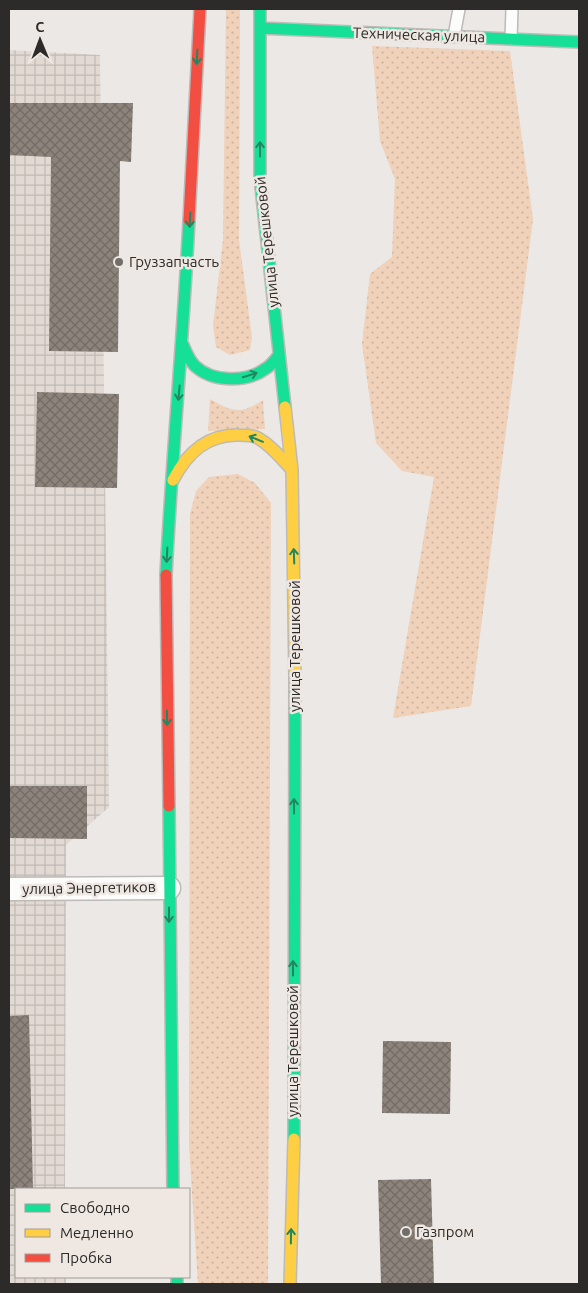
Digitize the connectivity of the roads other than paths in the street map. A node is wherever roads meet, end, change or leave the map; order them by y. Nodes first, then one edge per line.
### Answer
1 (200, 9) edge
2 (260, 9) edge
3 (459, 9) edge
4 (512, 9) edge
5 (260, 28) junction
6 (454, 36) junction
7 (510, 39) junction
8 (579, 42) edge
9 (183, 344) junction
10 (279, 355) junction
11 (292, 470) junction
12 (171, 483) junction
13 (169, 888) junction
14 (9, 890) edge
15 (173, 1188) edge
16 (290, 1284) edge

1 -> 9 main road
2 - 5 main road, улица Терешковой
3 - 6 lane
4 - 7 lane
5 - 6 main road, Техническая улица
10 -> 5 main road, улица Терешковой
6 - 7 main road, Техническая улица
7 - 8 main road, Техническая улица
9 -> 10 main road
9 -> 12 main road
10 - 11 main road, улица Терешковой
11 -> 12 main road
16 -> 11 main road, улица Терешковой
12 -> 13 main road
13 - 14 street, улица Энергетиков
13 -> 15 main road

